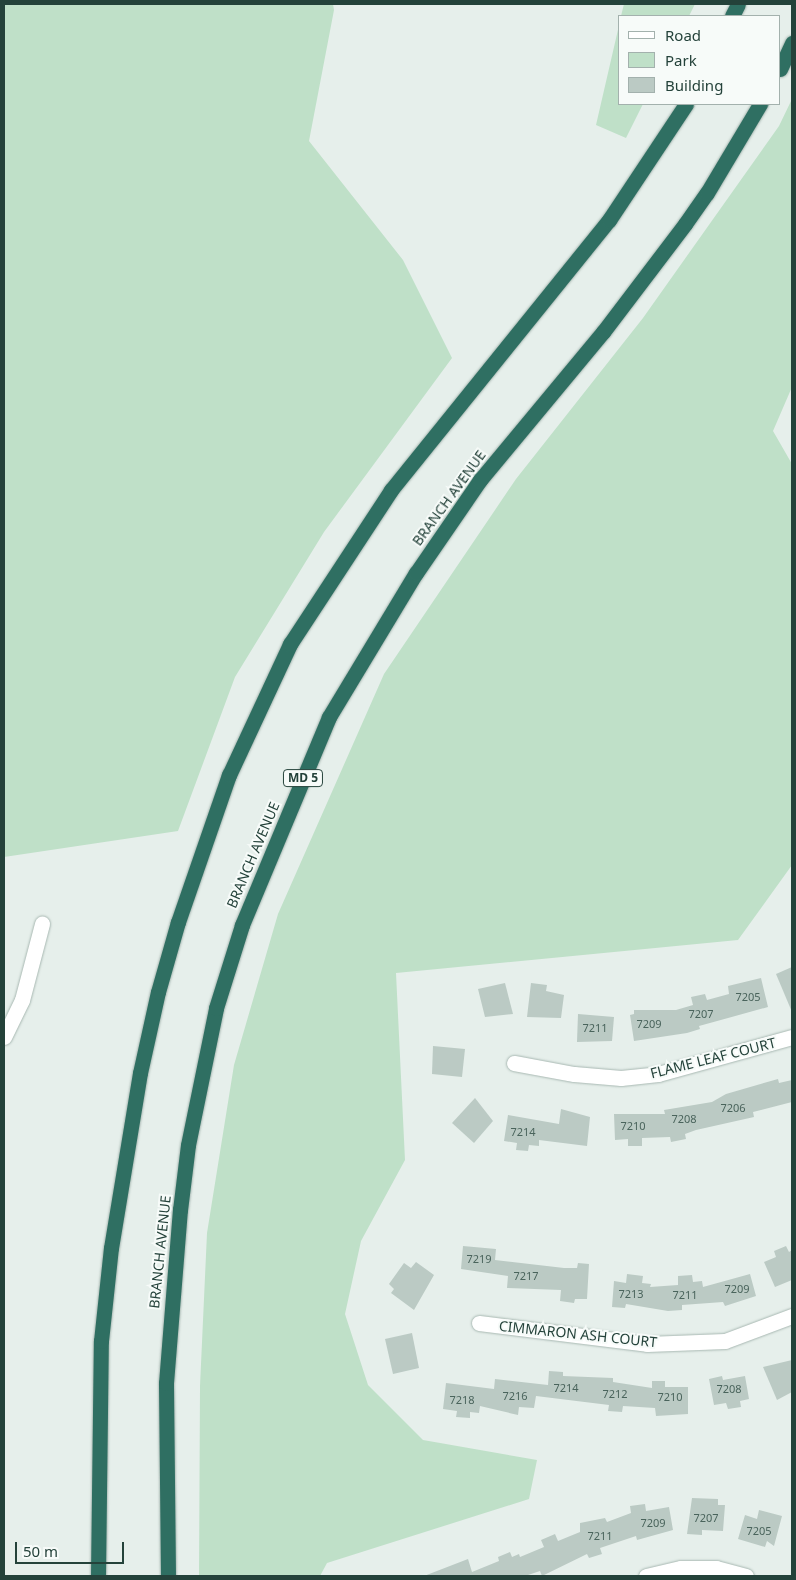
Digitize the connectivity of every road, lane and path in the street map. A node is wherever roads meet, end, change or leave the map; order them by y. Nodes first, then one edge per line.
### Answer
1 (792, 43) edge
2 (781, 67) edge
3 (685, 105) edge
4 (759, 105) edge
5 (42, 924) dead end
6 (4, 1037) edge
7 (792, 1037) edge
8 (514, 1064) dead end
9 (792, 1316) edge
10 (479, 1323) dead end
11 (98, 1576) edge
12 (168, 1576) edge
13 (646, 1576) edge
14 (746, 1576) edge

1 - 2 highway
3 - 11 highway
4 - 12 highway, BRANCH AVENUE / MD 5
5 - 6 street
7 - 8 street, FLAME LEAF COURT
9 - 10 street, CIMMARON ASH COURT
13 - 14 street

